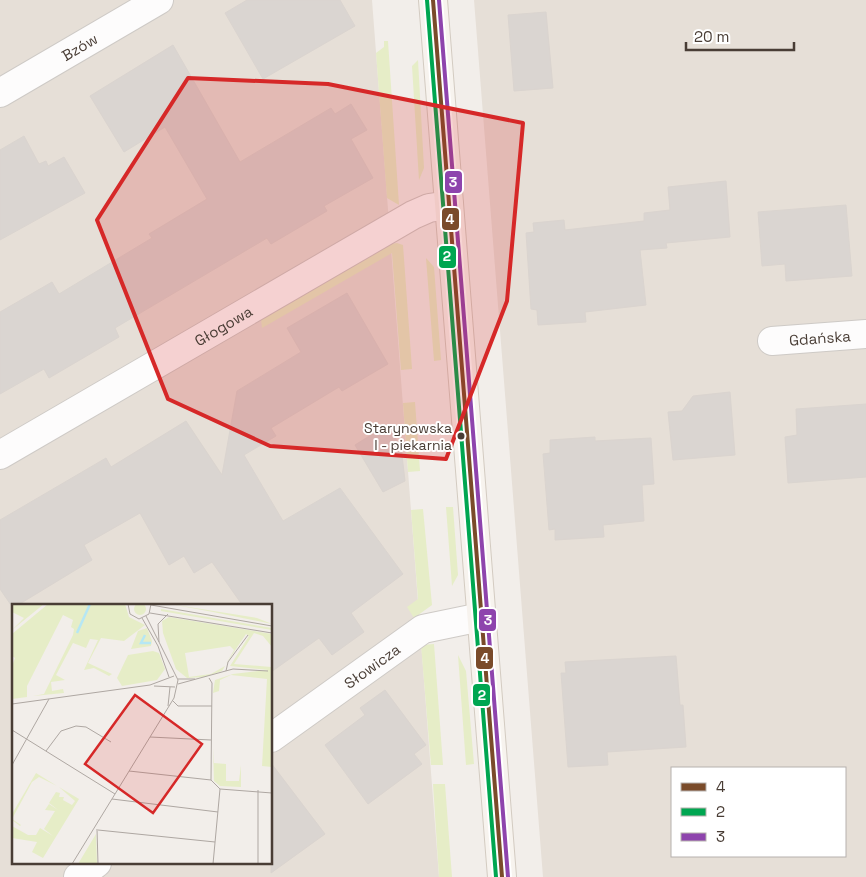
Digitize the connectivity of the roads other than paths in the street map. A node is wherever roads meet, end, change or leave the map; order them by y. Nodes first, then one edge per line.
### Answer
1 (160, 0) edge
2 (433, 0) edge
3 (0, 93) edge
4 (449, 206) junction
5 (866, 334) edge
6 (772, 341) dead end
7 (0, 455) edge
8 (481, 617) junction
9 (272, 737) edge
10 (96, 864) edge
11 (78, 877) edge
12 (502, 877) edge

1 - 3 street, Bzów
2 - 4 street
4 - 7 street, Głogowa
4 - 8 street
5 - 6 street, Gdańska
8 - 9 street, Słowicza
8 - 12 street
10 - 11 street

